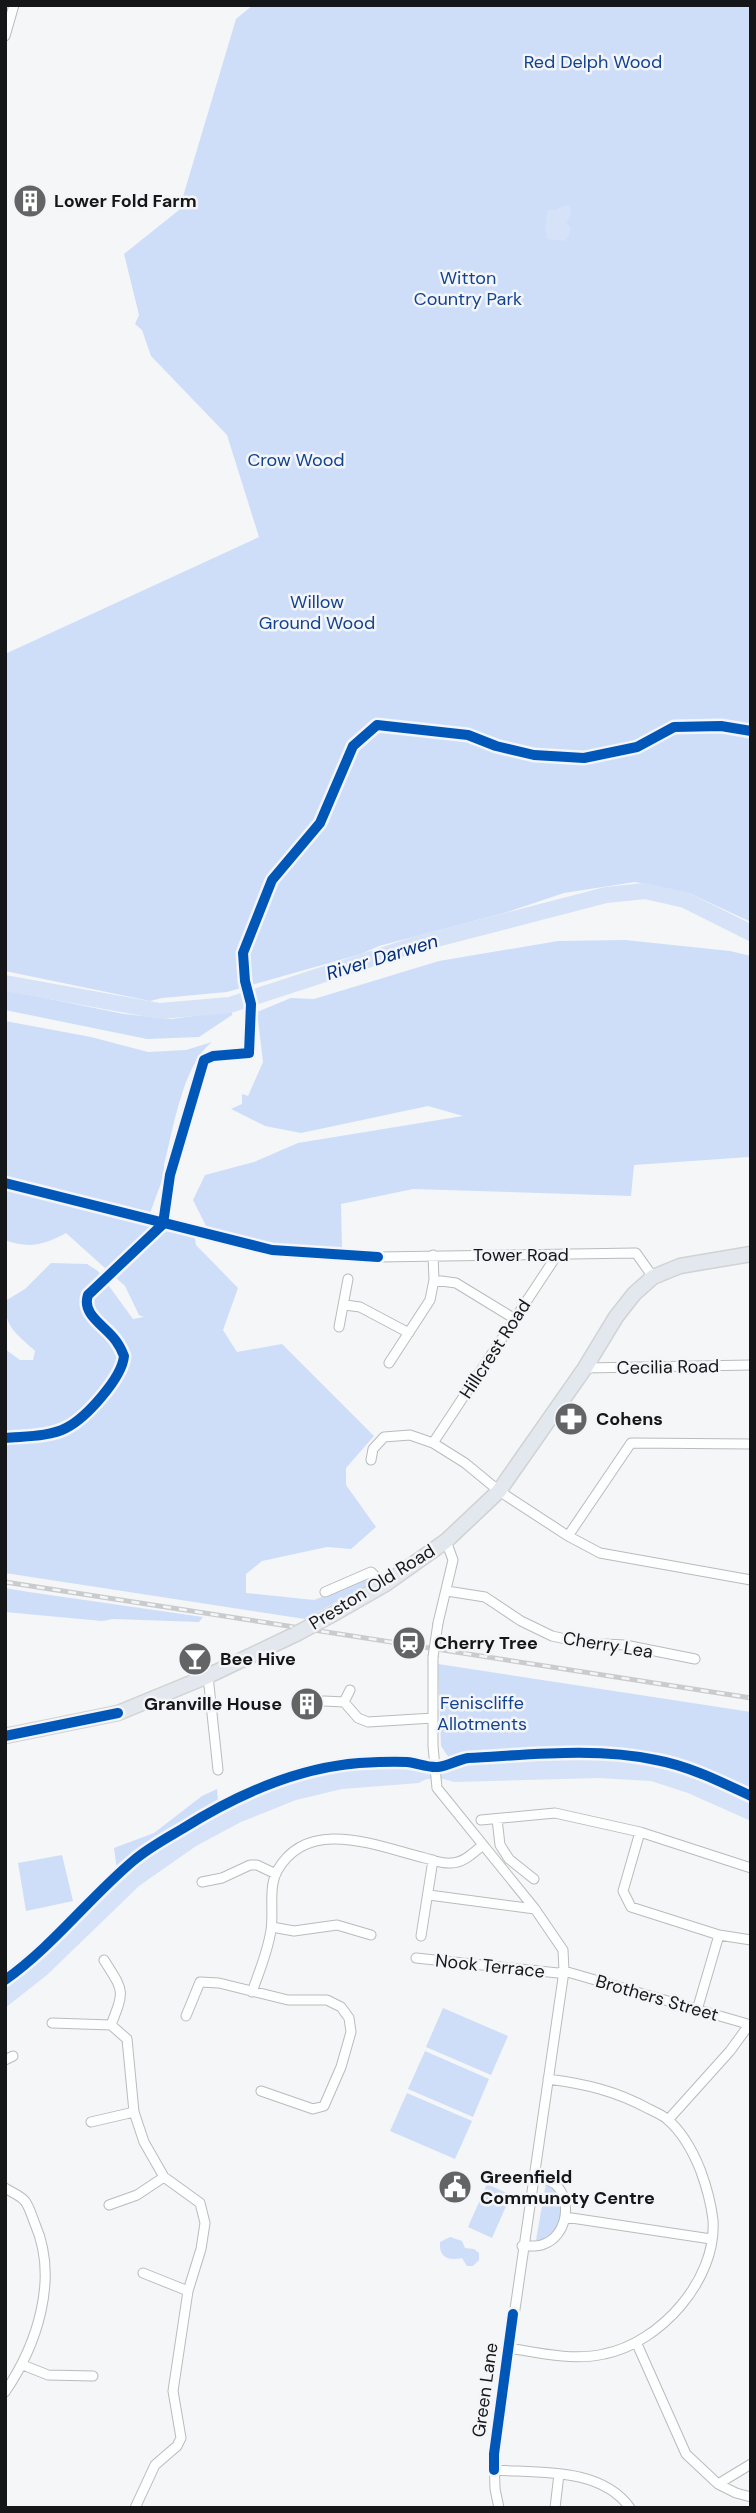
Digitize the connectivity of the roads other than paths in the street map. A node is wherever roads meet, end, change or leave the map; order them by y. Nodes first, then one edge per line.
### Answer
1 (14, 5) edge
2 (5, 36) edge
3 (751, 1254) edge
4 (433, 1255) junction
5 (556, 1255) junction
6 (378, 1256) dead end
7 (653, 1277) junction
8 (348, 1279) dead end
9 (434, 1280) junction
10 (345, 1305) junction
11 (515, 1319) junction
12 (339, 1327) dead end
13 (409, 1333) junction
14 (389, 1363) dead end
15 (751, 1365) edge
16 (585, 1368) junction
17 (433, 1443) junction
18 (751, 1444) edge
19 (372, 1460) dead end
20 (499, 1491) junction
21 (568, 1536) junction
22 (446, 1541) junction
23 (751, 1580) edge
24 (384, 1585) junction
25 (447, 1591) junction
26 (325, 1592) dead end
27 (695, 1659) dead end
28 (208, 1676) junction
29 (350, 1690) dead end
30 (324, 1701) dead end
31 (344, 1702) junction
32 (433, 1718) junction
33 (5, 1736) edge
34 (218, 1770) dead end
35 (497, 1819) junction
36 (481, 1820) dead end
37 (640, 1832) junction
38 (484, 1845) junction
39 (433, 1860) junction
40 (751, 1868) edge
41 (276, 1874) junction
42 (534, 1879) dead end
43 (202, 1882) dead end
44 (429, 1895) junction
45 (535, 1909) junction
46 (272, 1927) junction
47 (372, 1935) dead end
48 (719, 1935) junction
49 (421, 1936) dead end
50 (751, 1940) edge
51 (416, 1958) dead end
52 (104, 1960) dead end
53 (564, 1971) junction
54 (252, 1992) junction
55 (697, 2010) junction
56 (186, 2016) dead end
57 (52, 2023) dead end
58 (111, 2025) junction
59 (750, 2025) edge
60 (548, 2079) junction
61 (261, 2091) dead end
62 (134, 2112) junction
63 (668, 2120) junction
64 (91, 2122) dead end
65 (535, 2175) junction
66 (164, 2177) junction
67 (5, 2188) edge
68 (109, 2205) dead end
69 (565, 2217) junction
70 (711, 2239) junction
71 (522, 2246) junction
72 (143, 2273) dead end
73 (188, 2291) junction
74 (637, 2344) junction
75 (509, 2348) junction
76 (23, 2365) junction
77 (93, 2376) dead end
78 (5, 2392) edge
79 (751, 2464) edge
80 (494, 2470) junction
81 (559, 2474) junction
82 (718, 2484) junction
83 (750, 2494) edge
84 (135, 2508) edge
85 (499, 2508) edge
86 (555, 2508) edge
87 (630, 2508) edge

1 - 2 street
3 - 7 main road, Preston Old Road
4 - 5 street, Tower Road
4 - 6 street, Tower Road
4 - 9 street
5 - 7 street, Tower Road
5 - 11 street, Hillcrest Road
7 - 16 main road, Preston Old Road
8 - 10 street
9 - 11 street
9 - 13 street
10 - 12 street
10 - 13 street
11 - 17 street, Hillcrest Road
13 - 14 street
15 - 16 street, Cecilia Road
16 - 20 main road, Preston Old Road
17 - 19 street
17 - 20 street
18 - 21 street
20 - 21 street
20 - 22 main road, Preston Old Road
21 - 23 street
22 - 24 main road, Preston Old Road
22 - 25 street
24 - 26 street
24 - 28 main road, Preston Old Road, bridge
25 - 27 street, Cherry Lea
25 - 32 street, bridge
28 - 33 main road, Preston Old Road
28 - 34 street
29 - 31 street
30 - 31 street
31 - 32 street
32 - 38 street, Green Lane
35 - 36 street
35 - 37 street
35 - 42 street
37 - 40 street
37 - 48 street
38 - 39 street
38 - 45 street, Green Lane
39 - 41 street
39 - 44 street
41 - 43 street
41 - 46 street
44 - 45 street
44 - 49 street
45 - 53 street, Green Lane
46 - 47 street
46 - 54 street
48 - 50 street
48 - 55 street
51 - 53 street, Nook Terrace
52 - 58 street
53 - 55 street, Brothers Street
53 - 60 street, Green Lane
54 - 56 street
54 - 61 street
55 - 59 street, Brothers Street
57 - 58 street
58 - 62 street
59 - 63 street
60 - 63 street
60 - 65 street, Green Lane
62 - 64 street
62 - 66 street
63 - 70 street
65 - 69 street
65 - 71 street, Green Lane
66 - 68 street
66 - 73 street
67 - 76 street
69 - 70 street
69 - 71 street
70 - 74 street
71 - 75 street, Green Lane
72 - 73 street
73 - 84 street
74 - 75 street
74 - 82 street
75 - 80 street, Green Lane
76 - 77 street
76 - 78 street
79 - 82 street
80 - 81 street
80 - 85 street, Green Lane
81 - 86 street
81 - 87 street
82 - 83 street

